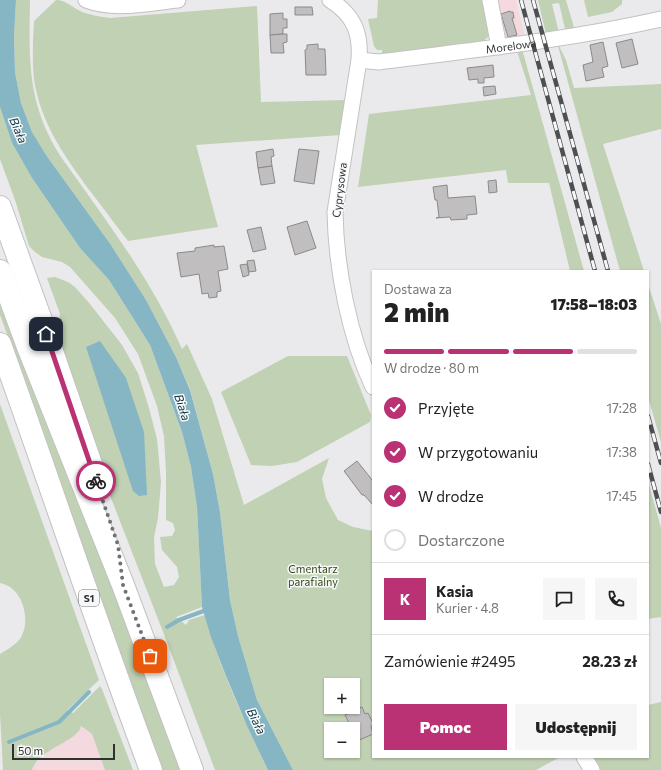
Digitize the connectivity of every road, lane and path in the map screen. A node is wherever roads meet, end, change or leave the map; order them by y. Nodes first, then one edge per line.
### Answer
1 (86, 0) edge
2 (178, 0) edge
3 (330, 0) edge
4 (490, 0) edge
5 (661, 19) edge
6 (499, 47) junction
7 (359, 60) junction
8 (0, 207) edge
9 (0, 270) edge
10 (0, 344) edge
11 (372, 384) edge
12 (123, 585) junction
13 (585, 758) edge
14 (151, 770) edge
15 (192, 770) edge
16 (592, 770) edge

1 - 2 street
3 - 7 street, Cyprysowa
4 - 6 street
5 - 6 street, Morelowa
6 - 7 street, Morelowa
7 - 11 street, Cyprysowa
8 - 12 highway
9 - 12 highway
10 - 14 highway, S1
12 - 15 highway
13 - 16 street

